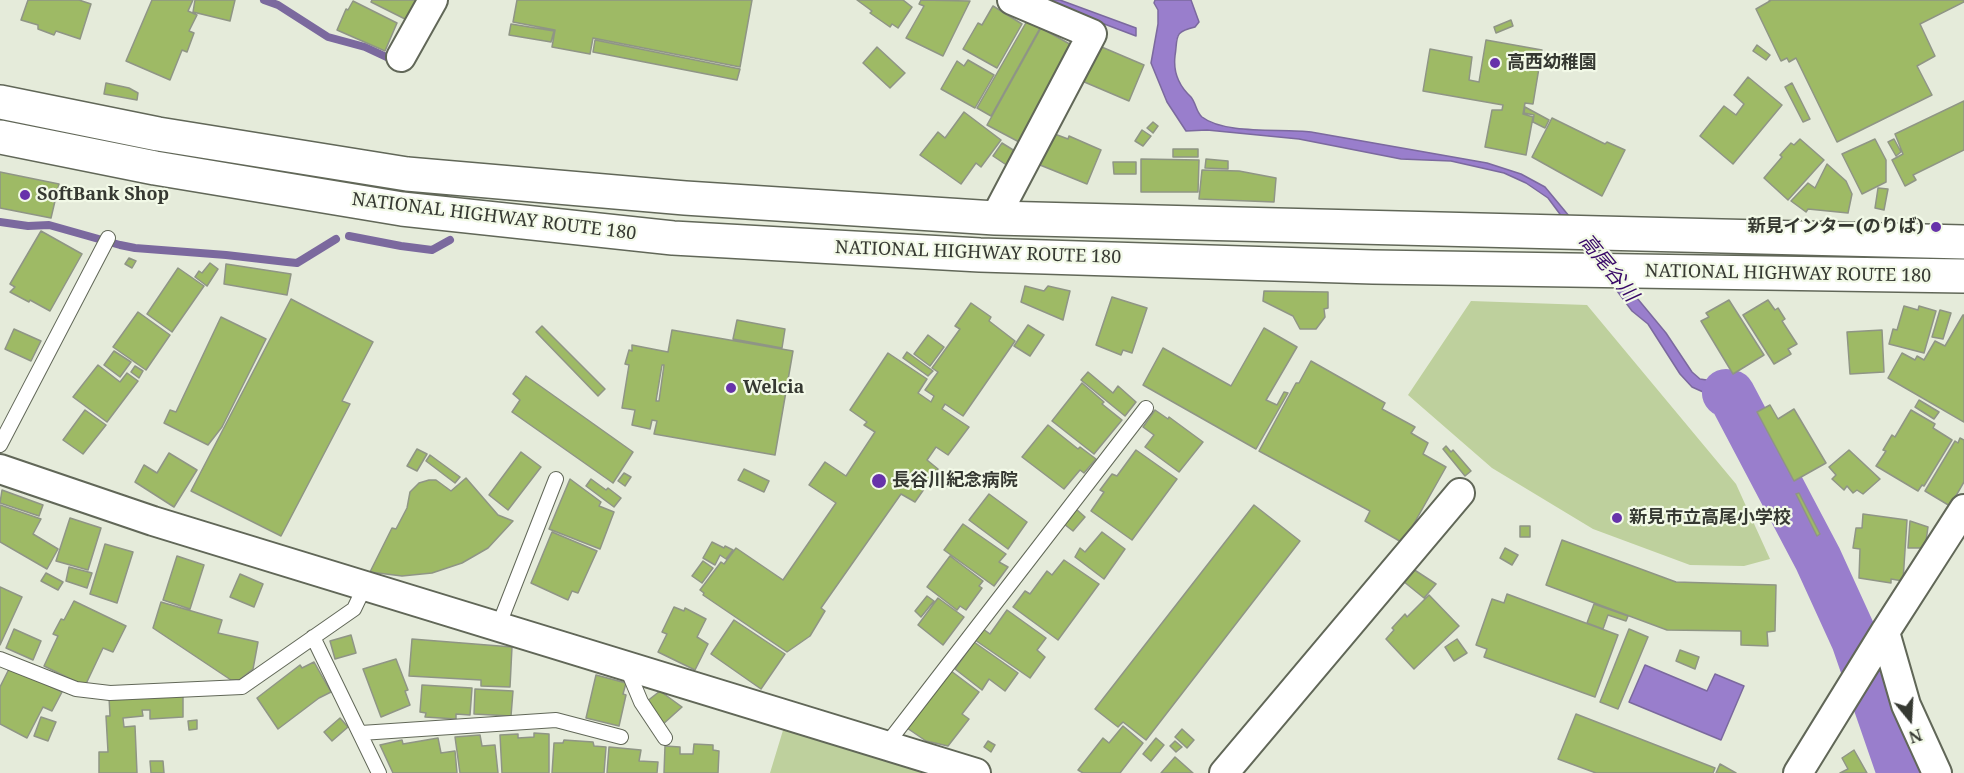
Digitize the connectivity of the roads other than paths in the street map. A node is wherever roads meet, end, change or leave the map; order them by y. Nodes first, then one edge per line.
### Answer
1 (434, 0) edge
2 (1012, 0) edge
3 (401, 57) dead end
4 (0, 102) edge
5 (0, 137) edge
6 (995, 218) junction
7 (108, 238) dead end
8 (1964, 242) edge
9 (1964, 276) edge
10 (1146, 408) dead end
11 (0, 445) edge
12 (0, 469) edge
13 (556, 479) dead end
14 (1460, 493) dead end
15 (1964, 509) edge
16 (365, 586) junction
17 (498, 627) junction
18 (313, 637) junction
19 (1880, 641) junction
20 (0, 659) edge
21 (625, 666) junction
22 (361, 733) junction
23 (621, 737) dead end
24 (665, 738) dead end
25 (886, 745) junction
26 (379, 773) edge
27 (976, 773) edge
28 (1224, 773) edge
29 (1798, 773) edge
30 (1937, 773) edge

1 - 3 street
2 - 6 street
4 - 6 highway, NATIONAL HIGHWAY ROUTE 180
5 - 9 highway, NATIONAL HIGHWAY ROUTE 180
6 - 8 highway, NATIONAL HIGHWAY ROUTE 180
7 - 11 lane
10 - 25 lane
12 - 16 street
13 - 17 lane
14 - 28 street
15 - 19 street
16 - 17 street
16 - 18 lane
17 - 21 street
18 - 20 lane
18 - 22 lane
19 - 29 street
19 - 30 street
21 - 24 lane
21 - 25 street
22 - 23 lane
22 - 26 lane
25 - 27 street

